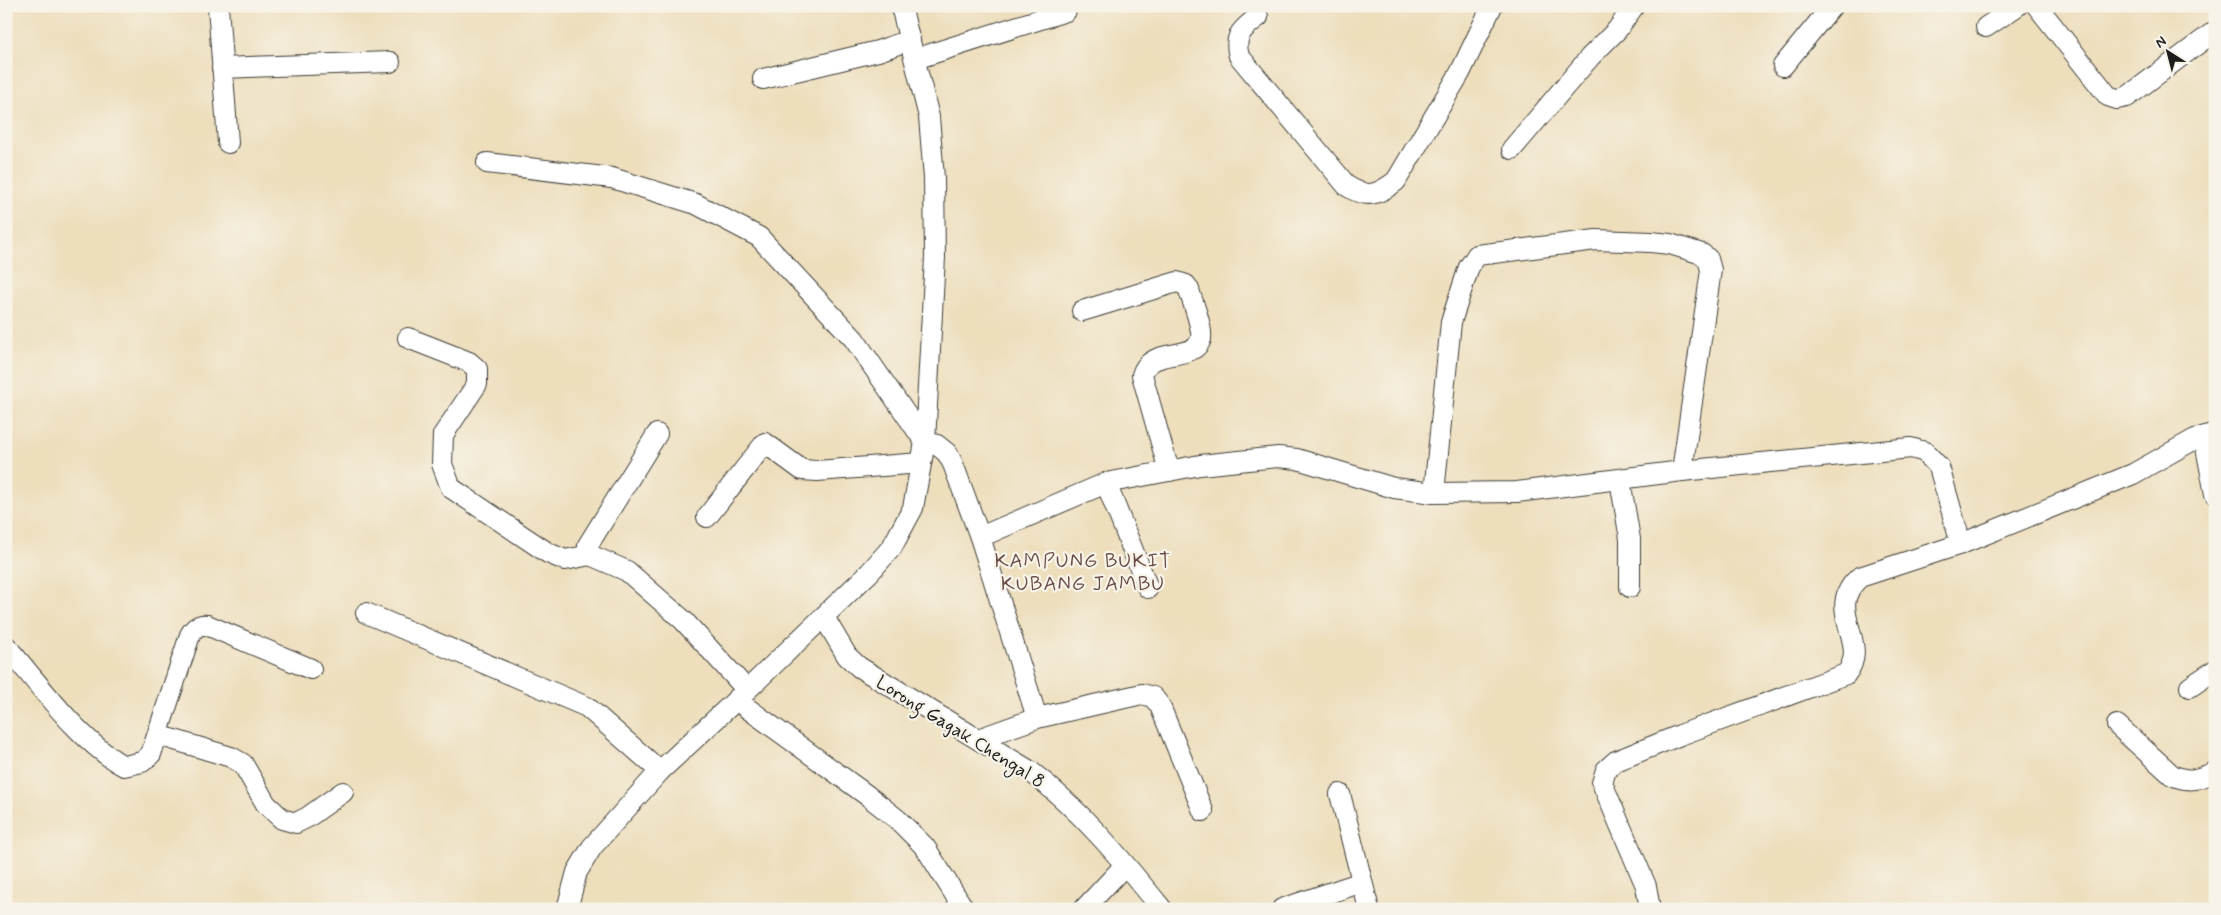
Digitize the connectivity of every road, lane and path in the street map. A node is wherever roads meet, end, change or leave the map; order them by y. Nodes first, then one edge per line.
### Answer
1 (218, 6) edge
2 (901, 6) edge
3 (1492, 6) edge
4 (1832, 6) edge
5 (2017, 6) edge
6 (2037, 6) edge
7 (1628, 8) edge
8 (1066, 11) dead end
9 (1258, 17) dead end
10 (1986, 27) dead end
11 (2215, 31) edge
12 (913, 50) junction
13 (390, 62) dead end
14 (1783, 66) dead end
15 (222, 68) junction
16 (763, 79) dead end
17 (228, 143) dead end
18 (1512, 149) dead end
19 (487, 163) dead end
20 (1082, 311) dead end
21 (408, 338) dead end
22 (657, 434) dead end
23 (2209, 435) edge
24 (925, 442) junction
25 (921, 463) junction
26 (1169, 471) junction
27 (1682, 471) junction
28 (1620, 480) junction
29 (1106, 483) junction
30 (1434, 493) junction
31 (2215, 494) edge
32 (707, 517) dead end
33 (980, 537) junction
34 (1961, 544) junction
35 (590, 555) junction
36 (1630, 587) dead end
37 (1148, 588) dead end
38 (366, 613) dead end
39 (824, 617) junction
40 (6, 646) edge
41 (311, 669) dead end
42 (2215, 670) edge
43 (2190, 687) dead end
44 (742, 695) junction
45 (1037, 718) junction
46 (2117, 725) dead end
47 (158, 735) junction
48 (978, 739) junction
49 (660, 770) junction
50 (2215, 772) edge
51 (343, 792) dead end
52 (1340, 794) dead end
53 (1203, 811) dead end
54 (1125, 865) junction
55 (1363, 898) edge
56 (567, 909) edge
57 (964, 909) edge
58 (1084, 909) edge
59 (1162, 909) edge
60 (1282, 909) edge
61 (1650, 909) edge

1 - 15 street
2 - 12 street
3 - 9 street
4 - 14 street
5 - 10 street
6 - 11 street
7 - 18 street
8 - 12 street
12 - 16 street
12 - 24 street
13 - 15 street
15 - 17 street
19 - 24 street
20 - 26 street
21 - 35 street
22 - 35 street
23 - 31 street
23 - 34 street
24 - 25 street
24 - 33 street
25 - 32 street
25 - 39 street
26 - 29 street
26 - 30 street
27 - 28 street
27 - 30 street
27 - 34 street
28 - 30 street
28 - 36 street
29 - 33 street
29 - 37 street
33 - 45 street
34 - 61 street
35 - 44 street
38 - 49 street
39 - 44 street
39 - 48 street, Lorong Gagak Chengal 8
40 - 47 street
41 - 47 street
42 - 43 street
44 - 49 street
44 - 57 street
45 - 48 street
45 - 53 street
46 - 50 street
47 - 51 street
48 - 54 street, Lorong Gagak Chengal 8
49 - 56 street
52 - 55 street
54 - 58 street
54 - 59 street, Lorong Gagak Chengal 8
55 - 60 street

